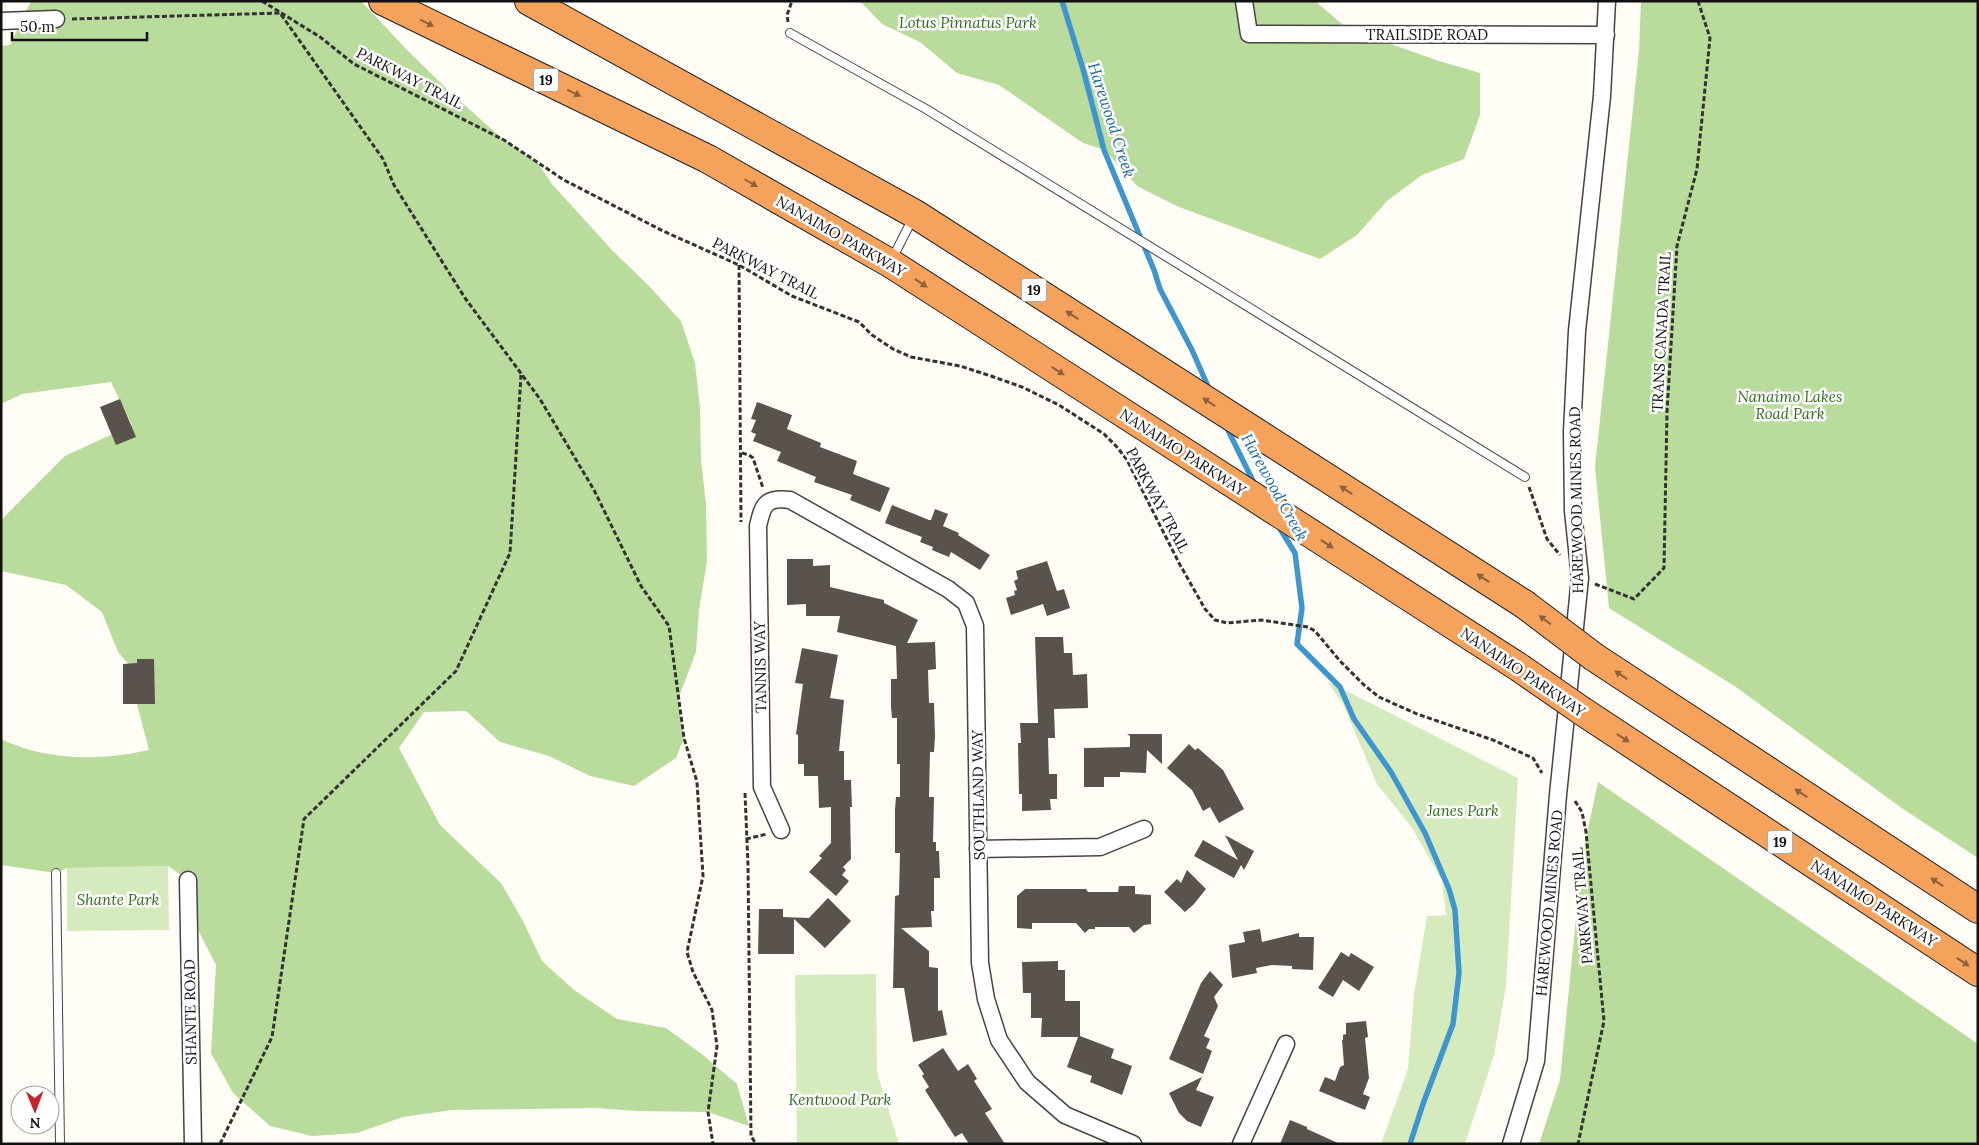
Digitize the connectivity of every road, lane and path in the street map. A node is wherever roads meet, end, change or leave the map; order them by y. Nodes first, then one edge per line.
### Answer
1 (262, 1) edge
2 (383, 1) edge
3 (528, 1) edge
4 (792, 1) edge
5 (1244, 1) edge
6 (1608, 1) edge
7 (1698, 1) edge
8 (280, 14) junction
9 (56, 19) joint
10 (1, 20) edge
11 (790, 33) joint
12 (1606, 34) junction
13 (915, 214) junction
14 (890, 263) junction
15 (522, 374) junction
16 (742, 453) dead end
17 (1525, 477) joint
18 (768, 502) junction
19 (1580, 578) junction
20 (1543, 775) dead end
21 (1558, 796) junction
22 (1144, 829) dead end
23 (781, 830) dead end
24 (978, 849) junction
25 (56, 873) dead end
26 (188, 880) dead end
27 (1978, 909) edge
28 (1978, 972) edge
29 (1286, 1044) dead end
30 (60, 1144) edge
31 (192, 1144) edge
32 (220, 1144) edge
33 (713, 1144) edge
34 (1133, 1144) edge
35 (1240, 1144) edge
36 (1510, 1144) edge
37 (1578, 1144) edge

1 - 8 path, PARKWAY TRAIL
2 -> 14 highway, NANAIMO PARKWAY / 19
3 - 13 highway, 19
4 - 11 path
5 - 12 street, TRAILSIDE ROAD
6 - 12 street, HAREWOOD MINES ROAD
7 - 19 path, TRANS CANADA TRAIL
8 - 9 path
8 - 15 path
8 - 20 path, PARKWAY TRAIL
9 - 10 street
11 - 17 lane
12 - 19 street, HAREWOOD MINES ROAD
13 - 14 lane
27 -> 13 highway, 19, bridge
14 -> 28 highway, NANAIMO PARKWAY / 19, bridge
15 - 32 path
15 - 33 path
16 - 18 path
17 - 19 path
18 - 23 street, TANNIS WAY
18 - 24 street, SOUTHLAND WAY
19 - 21 street, HAREWOOD MINES ROAD
21 - 36 street, HAREWOOD MINES ROAD
21 - 37 path, PARKWAY TRAIL
22 - 24 street
24 - 34 street, SOUTHLAND WAY
25 - 30 lane
26 - 31 street, SHANTE ROAD
29 - 35 street

